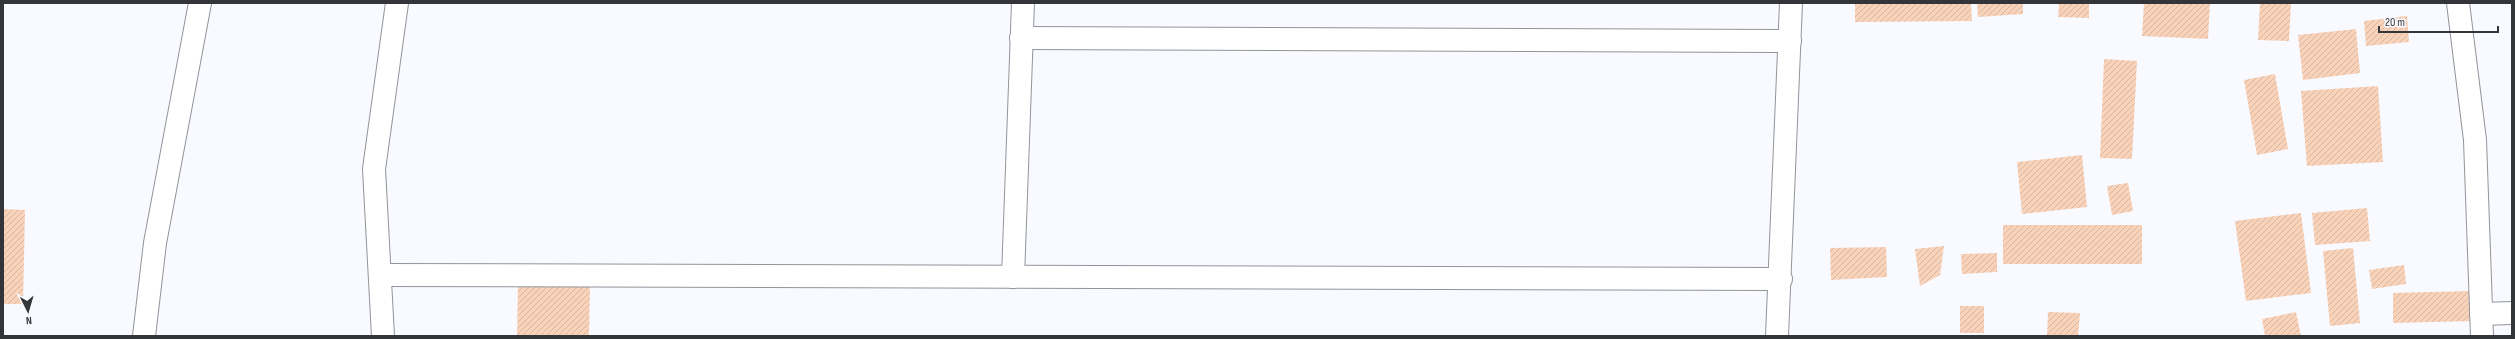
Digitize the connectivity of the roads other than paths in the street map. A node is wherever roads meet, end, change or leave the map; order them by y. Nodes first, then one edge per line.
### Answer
1 (200, 3) edge
2 (397, 3) edge
3 (1023, 3) edge
4 (1791, 3) edge
5 (2458, 3) edge
6 (1021, 38) junction
7 (1790, 41) junction
8 (381, 275) junction
9 (1013, 277) junction
10 (1781, 279) junction
11 (2512, 313) edge
12 (2481, 314) junction
13 (144, 336) edge
14 (383, 336) edge
15 (1777, 336) edge
16 (2482, 336) edge

1 - 13 street
2 - 8 street
3 - 6 street
4 - 7 street
5 - 12 street
6 - 7 street
6 - 9 street
7 - 10 street
8 - 9 street
8 - 14 street
9 - 10 street
10 - 15 street
11 - 12 street
12 - 16 street

